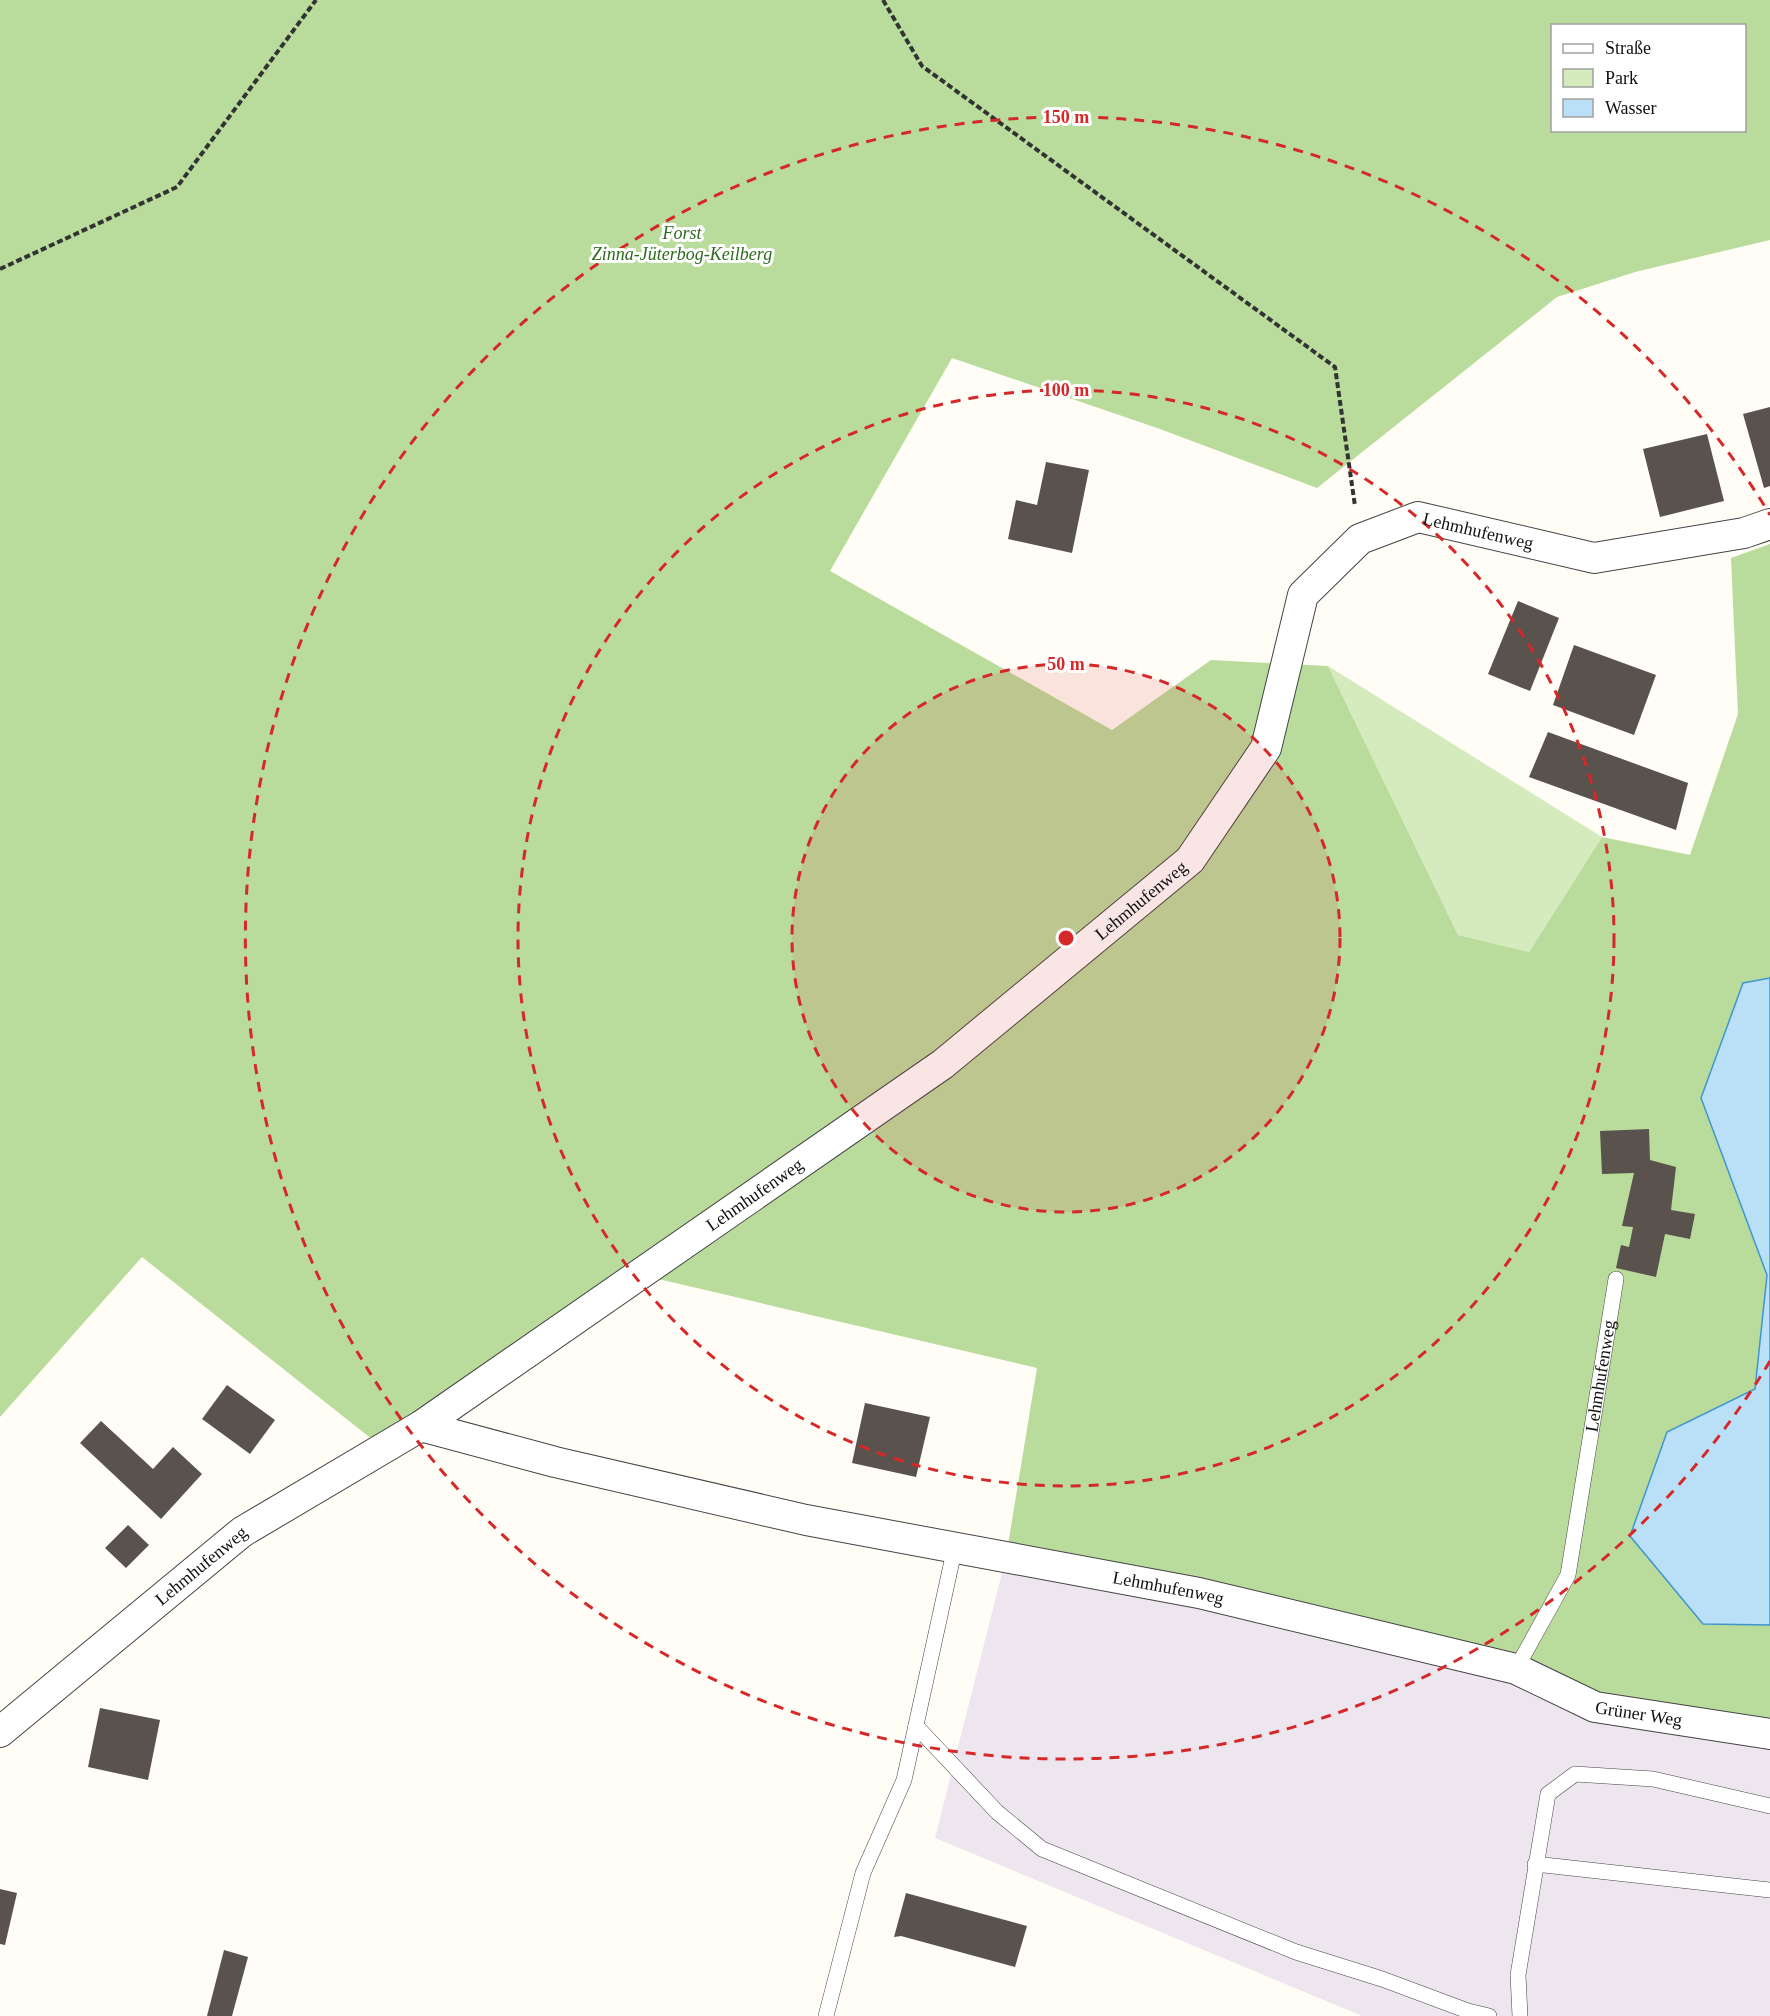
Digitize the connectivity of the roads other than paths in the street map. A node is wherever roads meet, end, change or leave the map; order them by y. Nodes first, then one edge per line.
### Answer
1 (1770, 524) edge
2 (1616, 1279) dead end
3 (421, 1426) junction
4 (955, 1547) junction
5 (1516, 1669) junction
6 (916, 1725) junction
7 (0, 1732) edge
8 (1770, 1734) edge
9 (1770, 1806) edge
10 (1535, 1864) junction
11 (1770, 1890) edge
12 (826, 2016) edge
13 (1489, 2016) edge
14 (1520, 2016) edge

1 - 3 street, Lehmhufenweg
2 - 5 lane, Lehmhufenweg
3 - 4 street, Lehmhufenweg
3 - 7 street, Lehmhufenweg
4 - 5 street, Lehmhufenweg
4 - 6 lane
5 - 8 street, Grüner Weg
6 - 12 lane
6 - 13 lane
9 - 10 lane
10 - 11 lane
10 - 14 lane

